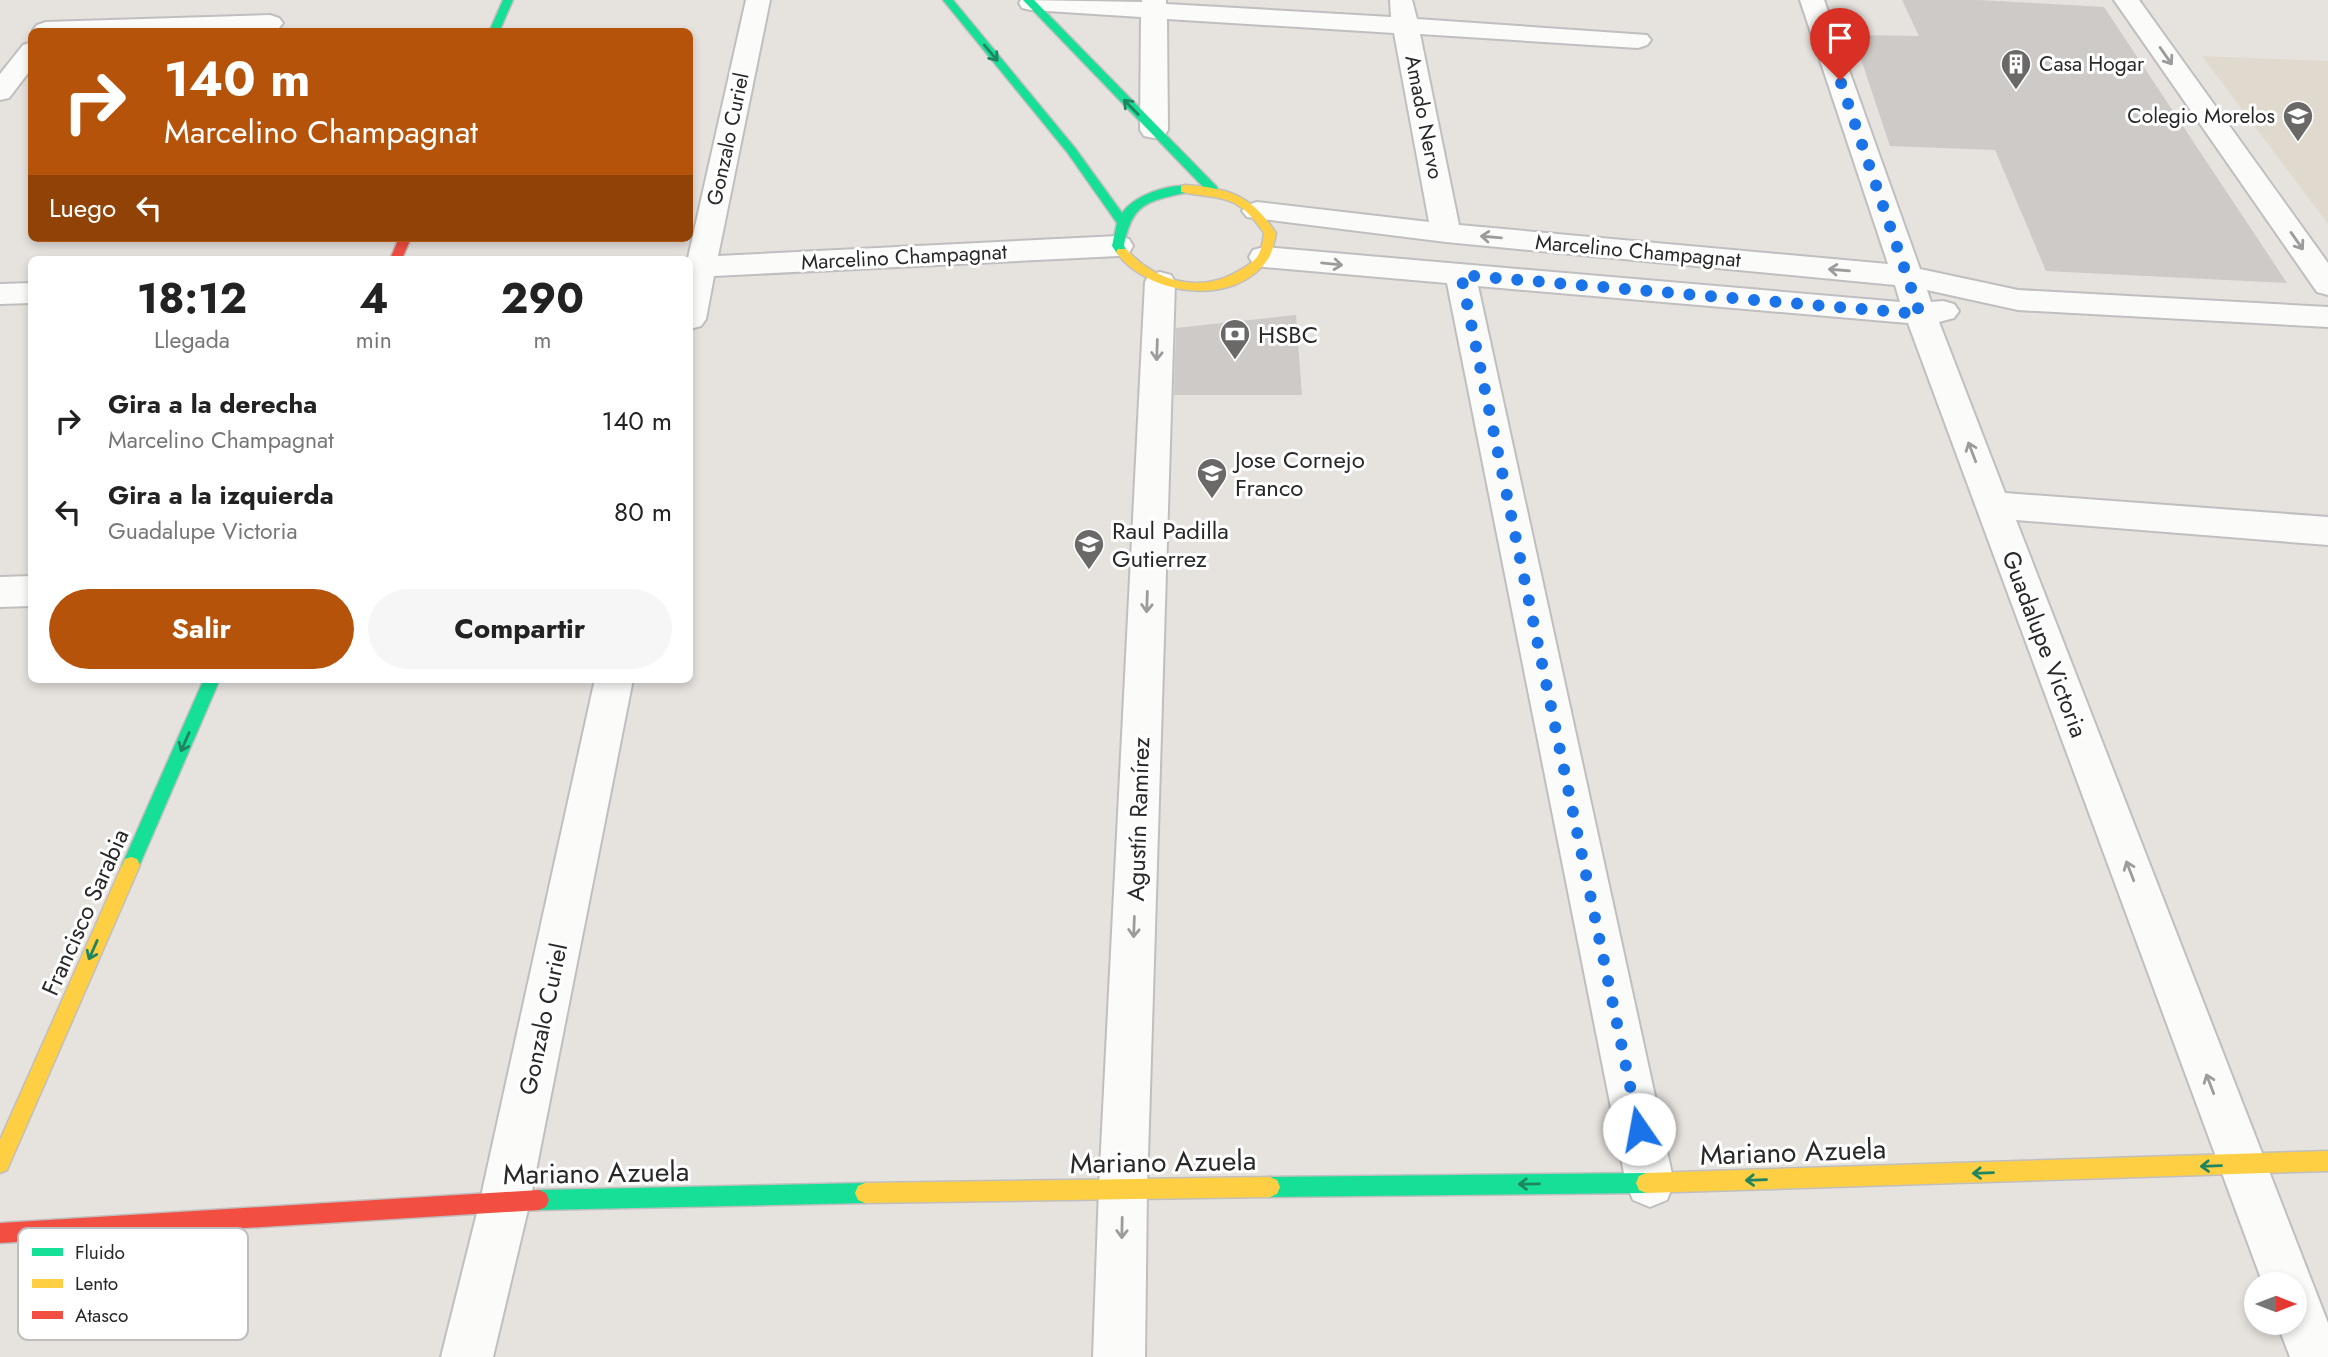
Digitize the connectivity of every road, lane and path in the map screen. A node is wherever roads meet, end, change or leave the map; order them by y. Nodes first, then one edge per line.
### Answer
1 (284, 0) edge
2 (508, 0) edge
3 (758, 0) edge
4 (948, 0) edge
5 (1812, 0) edge
6 (2126, 0) edge
7 (1030, 2) edge
8 (1154, 5) edge
9 (1403, 12) edge
10 (267, 27) edge
11 (193, 28) edge
12 (496, 28) edge
13 (1638, 40) dead end
14 (28, 54) edge
15 (0, 92) edge
16 (1154, 130) junction
17 (1213, 190) junction
18 (1257, 211) junction
19 (1120, 233) junction
20 (1446, 233) junction
21 (1264, 257) junction
22 (695, 266) edge
23 (1461, 275) junction
24 (1907, 276) junction
25 (1160, 282) junction
26 (2328, 285) edge
27 (693, 287) edge
28 (28, 293) edge
29 (0, 294) edge
30 (2018, 300) junction
31 (1920, 314) junction
32 (2328, 317) edge
33 (1992, 505) junction
34 (2328, 531) edge
35 (28, 591) edge
36 (0, 592) edge
37 (210, 683) edge
38 (613, 683) edge
39 (2328, 1161) edge
40 (0, 1163) edge
41 (2241, 1165) junction
42 (1650, 1183) junction
43 (1123, 1188) junction
44 (505, 1201) junction
45 (79, 1228) edge
46 (18, 1232) edge
47 (0, 1233) edge
48 (2283, 1272) edge
49 (2307, 1334) edge
50 (467, 1357) edge
51 (1119, 1357) edge
52 (2316, 1357) edge

1 - 10 street
2 - 12 street
3 - 22 street, Gonzalo Curiel
4 -> 19 street
5 - 24 street, Guadalupe Victoria
6 -> 26 street
7 - 8 street
16 -> 7 street
8 - 9 street
8 - 16 street
9 - 13 street
9 - 20 street, Amado Nervo
10 - 11 street
14 - 15 street
16 - 17 street
17 - 18 street
17 - 19 street
18 - 20 street, Marcelino Champagnat
18 - 21 street
19 - 22 street, Marcelino Champagnat
19 - 25 street
24 -> 20 street, Marcelino Champagnat
21 -> 23 street, Marcelino Champagnat
21 - 25 street
22 - 27 street, Gonzalo Curiel
23 - 31 street, Marcelino Champagnat
23 - 42 street
24 - 30 street, Marcelino Champagnat
24 - 31 street, Guadalupe Victoria
25 -> 43 street, Agustín Ramírez
28 - 29 street
30 - 31 street, Marcelino Champagnat
30 - 32 street, Marcelino Champagnat
33 -> 31 street, Guadalupe Victoria
33 - 34 street
41 -> 33 street, Guadalupe Victoria
35 - 36 street
37 -> 40 street, Francisco Sarabia
38 - 44 street, Gonzalo Curiel
39 - 41 street, Mariano Azuela
41 -> 42 street, Mariano Azuela
41 - 48 street, Guadalupe Victoria
42 -> 43 street, Mariano Azuela
43 - 44 street, Mariano Azuela
43 -> 51 street, Agustín Ramírez
44 - 45 street, Mariano Azuela
44 - 50 street, Gonzalo Curiel
46 - 47 street, Mariano Azuela
49 - 52 street

